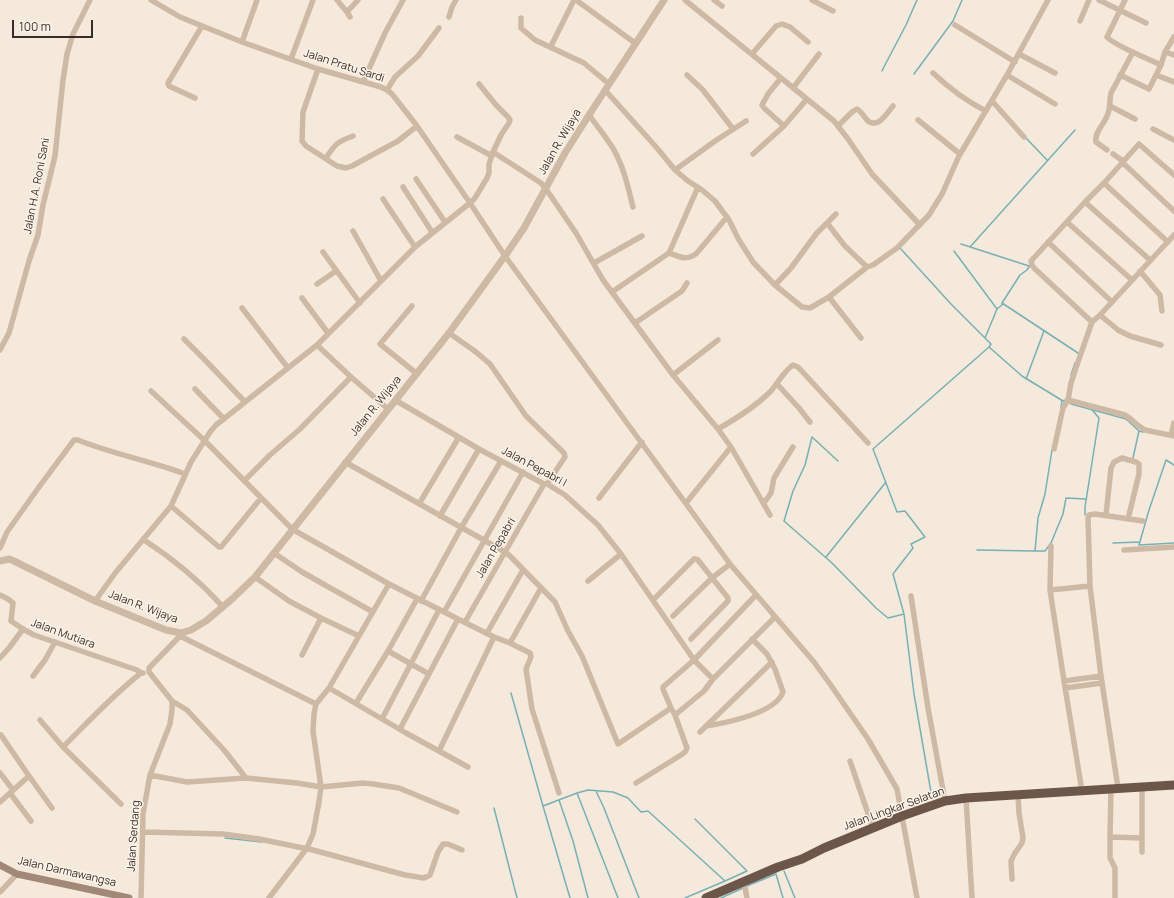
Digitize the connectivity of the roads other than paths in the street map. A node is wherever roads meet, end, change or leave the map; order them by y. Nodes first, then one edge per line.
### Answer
1 (90, 0) edge
2 (151, 0) edge
3 (257, 0) edge
4 (313, 0) edge
5 (337, 0) edge
6 (358, 0) edge
7 (403, 0) edge
8 (456, 0) edge
9 (575, 0) edge
10 (664, 0) edge
11 (685, 0) edge
12 (714, 0) edge
13 (812, 0) edge
14 (1048, 0) edge
15 (1089, 0) edge
16 (1099, 0) edge
17 (1125, 0) edge
18 (722, 6) dead end
19 (1120, 10) junction
20 (833, 11) dead end
21 (449, 17) dead end
22 (521, 18) dead end
23 (1080, 21) dead end
24 (1146, 23) dead end
25 (202, 26) junction
26 (955, 26) dead end
27 (439, 28) dead end
28 (1174, 38) edge
29 (242, 42) junction
30 (808, 42) dead end
31 (635, 43) junction
32 (551, 46) junction
33 (1133, 52) junction
34 (1166, 52) junction
35 (752, 54) junction
36 (819, 54) dead end
37 (1019, 54) junction
38 (1174, 55) edge
39 (291, 59) junction
40 (1015, 62) junction
41 (1161, 65) junction
42 (318, 69) junction
43 (933, 73) dead end
44 (1055, 73) dead end
45 (687, 75) dead end
46 (1007, 75) junction
47 (1120, 75) junction
48 (1156, 75) junction
49 (781, 78) junction
50 (363, 82) junction
51 (1174, 82) edge
52 (479, 84) dead end
53 (607, 87) junction
54 (793, 88) junction
55 (387, 90) junction
56 (195, 98) dead end
57 (807, 99) junction
58 (992, 101) junction
59 (1055, 104) dead end
60 (893, 106) dead end
61 (1110, 106) junction
62 (986, 111) junction
63 (589, 115) junction
64 (1135, 119) dead end
65 (918, 120) dead end
66 (746, 121) dead end
67 (417, 126) junction
68 (784, 126) junction
69 (838, 126) junction
70 (733, 129) junction
71 (1153, 129) dead end
72 (353, 136) dead end
73 (457, 137) dead end
74 (1024, 137) dead end
75 (1174, 140) edge
76 (492, 154) junction
77 (753, 154) dead end
78 (960, 154) junction
79 (326, 158) junction
80 (1123, 162) junction
81 (675, 170) junction
82 (1174, 175) edge
83 (416, 179) dead end
84 (1104, 183) junction
85 (403, 187) dead end
86 (698, 187) junction
87 (546, 189) junction
88 (382, 199) dead end
89 (1085, 202) junction
90 (470, 203) junction
91 (633, 207) dead end
92 (1174, 211) edge
93 (836, 214) dead end
94 (727, 217) junction
95 (445, 222) junction
96 (1067, 222) junction
97 (827, 223) junction
98 (920, 225) junction
99 (353, 231) dead end
100 (432, 232) junction
101 (642, 236) dead end
102 (1174, 236) edge
103 (1048, 242) junction
104 (1168, 242) junction
105 (415, 247) junction
106 (323, 252) dead end
107 (669, 254) junction
108 (505, 256) junction
109 (1150, 260) junction
110 (594, 263) junction
111 (867, 267) junction
112 (336, 270) junction
113 (1140, 271) junction
114 (1132, 280) junction
115 (381, 281) junction
116 (687, 283) dead end
117 (317, 284) dead end
118 (775, 285) junction
119 (612, 292) junction
120 (829, 297) junction
121 (302, 298) dead end
122 (1112, 302) junction
123 (360, 303) junction
124 (412, 306) dead end
125 (242, 308) dead end
126 (1162, 310) dead end
127 (1100, 315) junction
128 (1092, 322) junction
129 (635, 323) junction
130 (449, 332) junction
131 (328, 333) junction
132 (861, 338) dead end
133 (184, 339) dead end
134 (718, 340) dead end
135 (317, 344) junction
136 (1161, 345) dead end
137 (0, 350) edge
138 (288, 368) junction
139 (416, 373) junction
140 (673, 375) junction
141 (351, 377) junction
142 (777, 384) junction
143 (195, 389) dead end
144 (151, 391) dead end
145 (395, 400) junction
146 (1068, 400) junction
147 (245, 402) junction
148 (388, 409) junction
149 (224, 419) junction
150 (810, 422) dead end
151 (1174, 423) edge
152 (718, 429) junction
153 (1173, 436) edge
154 (459, 438) junction
155 (205, 441) junction
156 (642, 442) junction
157 (868, 443) dead end
158 (731, 447) junction
159 (793, 447) dead end
160 (479, 449) junction
161 (1054, 449) dead end
162 (501, 461) junction
163 (345, 462) junction
164 (523, 472) junction
165 (185, 474) junction
166 (244, 481) junction
167 (546, 484) junction
168 (261, 498) junction
169 (599, 498) dead end
170 (764, 502) junction
171 (686, 503) junction
172 (419, 504) junction
173 (171, 506) junction
174 (770, 515) dead end
175 (1106, 515) junction
176 (440, 516) junction
177 (1128, 519) junction
178 (1143, 521) dead end
179 (462, 528) junction
180 (292, 529) junction
181 (144, 540) junction
182 (484, 541) junction
183 (1051, 546) dead end
184 (1174, 547) edge
185 (0, 548) edge
186 (1124, 550) dead end
187 (505, 552) junction
188 (274, 554) junction
189 (621, 554) junction
190 (0, 561) edge
191 (730, 564) junction
192 (523, 570) junction
193 (255, 577) junction
194 (712, 578) junction
195 (588, 581) dead end
196 (388, 584) junction
197 (1090, 586) junction
198 (541, 588) junction
199 (1050, 590) junction
200 (0, 595) edge
201 (756, 595) junction
202 (911, 596) dead end
203 (655, 598) dead end
204 (419, 600) junction
205 (95, 601) junction
206 (223, 607) junction
207 (441, 611) junction
208 (373, 612) junction
209 (673, 616) dead end
210 (775, 617) junction
211 (321, 618) junction
212 (458, 619) junction
213 (465, 622) junction
214 (23, 629) junction
215 (487, 633) junction
216 (181, 635) junction
217 (359, 636) junction
218 (494, 637) junction
219 (691, 639) dead end
220 (752, 639) junction
221 (56, 642) junction
222 (510, 643) junction
223 (388, 651) junction
224 (302, 655) dead end
225 (0, 658) edge
226 (694, 660) junction
227 (772, 662) junction
228 (411, 664) junction
229 (149, 672) junction
230 (141, 673) junction
231 (429, 674) junction
232 (33, 676) dead end
233 (1101, 676) junction
234 (713, 679) junction
235 (1064, 682) junction
236 (1102, 683) junction
237 (329, 688) junction
238 (1065, 688) junction
239 (172, 701) junction
240 (356, 703) junction
241 (316, 704) junction
242 (671, 708) junction
243 (675, 715) junction
244 (382, 719) junction
245 (40, 720) dead end
246 (706, 726) junction
247 (400, 729) junction
248 (700, 732) dead end
249 (2, 735) dead end
250 (63, 747) junction
251 (439, 751) junction
252 (850, 760) dead end
253 (468, 767) dead end
254 (0, 773) edge
255 (150, 775) junction
256 (29, 776) junction
257 (246, 778) junction
258 (636, 783) dead end
259 (1174, 785) edge
260 (321, 787) junction
261 (1142, 787) junction
262 (1114, 788) junction
263 (12, 791) junction
264 (1082, 791) junction
265 (559, 793) dead end
266 (1018, 795) junction
267 (966, 798) junction
268 (945, 801) junction
269 (0, 802) edge
270 (120, 804) dead end
271 (52, 808) dead end
272 (457, 812) dead end
273 (902, 816) junction
274 (30, 821) dead end
275 (873, 828) junction
276 (144, 832) junction
277 (1110, 838) junction
278 (1142, 838) junction
279 (307, 848) junction
280 (462, 850) dead end
281 (1142, 852) dead end
282 (0, 866) edge
283 (17, 874) junction
284 (1012, 879) dead end
285 (744, 882) junction
286 (0, 892) edge
287 (129, 898) edge
288 (141, 898) edge
289 (269, 898) edge
290 (706, 898) edge
291 (747, 898) edge
292 (917, 898) edge
293 (972, 898) edge
294 (1115, 898) edge

1 - 137 street, Jalan H.A. Roni Sani
2 - 25 street, Jalan Pratu Sardi
3 - 29 street
4 - 39 street
5 - 6 street
7 - 50 street
8 - 21 street
9 - 31 street
9 - 32 street
10 - 31 street, Jalan R. Wijaya
11 - 35 street
12 - 18 street
13 - 20 street
14 - 37 street
15 - 23 street
16 - 19 street
17 - 19 street
19 - 24 street
19 - 33 street
22 - 32 street
25 - 29 street, Jalan Pratu Sardi
25 - 56 street
26 - 40 street
27 - 55 street
28 - 34 street
29 - 39 street, Jalan Pratu Sardi
30 - 35 street
31 - 53 street, Jalan R. Wijaya
32 - 53 street
33 - 41 street
33 - 47 street
34 - 38 street
34 - 41 street
35 - 49 street
36 - 54 street
37 - 40 street
37 - 44 street
39 - 42 street, Jalan Pratu Sardi
40 - 46 street
41 - 48 street
42 - 50 street, Jalan Pratu Sardi
42 - 79 street
43 - 62 street
45 - 70 street
46 - 58 street
46 - 59 street
47 - 48 street
47 - 61 street
48 - 51 street
49 - 54 street
49 - 68 street
50 - 55 street, Jalan Pratu Sardi
52 - 76 street
53 - 63 street, Jalan R. Wijaya
53 - 81 street
54 - 57 street
55 - 67 street, Jalan Pratu Sardi
57 - 68 street
57 - 69 street
58 - 62 street
58 - 74 street
60 - 69 street
61 - 64 street
61 - 80 street
62 - 78 street
63 - 87 street, Jalan R. Wijaya
63 - 91 street
65 - 78 street
66 - 70 street
67 - 79 street
67 - 90 street, Jalan Pratu Sardi
68 - 77 street
69 - 98 street
70 - 81 street
71 - 75 street
72 - 79 street
73 - 76 street
76 - 87 street
76 - 90 street
78 - 98 street
80 - 82 street
80 - 84 street
80 - 92 street
81 - 86 street
83 - 95 street
84 - 89 street
84 - 104 street
85 - 100 street
86 - 94 street
86 - 107 street
87 - 108 street, Jalan R. Wijaya
87 - 110 street
88 - 105 street
89 - 96 street
89 - 109 street
90 - 95 street
90 - 108 street, Jalan Pratu Sardi
93 - 97 street
94 - 107 street
94 - 118 street
95 - 100 street
96 - 103 street
96 - 114 street
97 - 111 street
97 - 118 street
98 - 111 street
99 - 115 street
100 - 105 street
101 - 110 street
102 - 104 street
103 - 122 street
103 - 128 street
104 - 109 street
105 - 115 street
106 - 112 street
107 - 119 street
108 - 130 street, Jalan R. Wijaya
108 - 156 street, Jalan Pratu Sardi
109 - 113 street
110 - 119 street
111 - 120 street
112 - 117 street
112 - 123 street
113 - 114 street
113 - 126 street
114 - 122 street
115 - 123 street
116 - 129 street
118 - 120 street
119 - 129 street
120 - 132 street
121 - 131 street
122 - 127 street
123 - 131 street
124 - 139 street
125 - 138 street
127 - 128 street
127 - 136 street
128 - 146 street
129 - 140 street
130 - 139 street, Jalan R. Wijaya
130 - 167 street, Jalan Pepabri
131 - 135 street
133 - 147 street
134 - 140 street
135 - 138 street
135 - 141 street
138 - 147 street
139 - 145 street, Jalan R. Wijaya
140 - 152 street
141 - 148 street
141 - 166 street
142 - 150 street
142 - 152 street
142 - 157 street
143 - 149 street
144 - 155 street
145 - 148 street, Jalan R. Wijaya
145 - 154 street, Jalan Pepabri I
146 - 153 street
146 - 161 street
147 - 149 street
148 - 163 street, Jalan R. Wijaya
149 - 155 street
151 - 153 street
152 - 158 street
154 - 160 street, Jalan Pepabri I
154 - 172 street
155 - 165 street
155 - 166 street
156 - 169 street
156 - 171 street, Jalan Pratu Sardi
158 - 170 street
158 - 171 street
159 - 170 street
160 - 162 street, Jalan Pepabri I
160 - 176 street
162 - 164 street, Jalan Pepabri I
162 - 179 street
163 - 172 street
163 - 180 street, Jalan R. Wijaya
164 - 167 street, Jalan Pepabri I
164 - 182 street
165 - 173 street
165 - 185 street
166 - 168 street
167 - 187 street, Jalan Pepabri
167 - 189 street, Jalan Pepabri I
168 - 173 street
168 - 180 street
170 - 174 street
171 - 191 street, Jalan Pratu Sardi
172 - 176 street
173 - 181 street
175 - 177 street
175 - 177 street
175 - 197 street
176 - 179 street
177 - 178 street
179 - 182 street
179 - 204 street
180 - 188 street, Jalan R. Wijaya
180 - 196 street
181 - 205 street
181 - 206 street
182 - 187 street
182 - 207 street
183 - 199 street
184 - 186 street
187 - 192 street
187 - 213 street, Jalan Pepabri
188 - 193 street, Jalan R. Wijaya
188 - 208 street
189 - 195 street
189 - 226 street, Jalan Pepabri I
190 - 205 street, Jalan R. Wijaya
191 - 194 street
191 - 201 street, Jalan Pratu Sardi
192 - 198 street
192 - 215 street
193 - 206 street, Jalan R. Wijaya
193 - 211 street
194 - 203 street
194 - 209 street
194 - 219 street
196 - 204 street
196 - 208 street
197 - 199 street
197 - 233 street
198 - 222 street
198 - 242 street
199 - 235 street
200 - 214 street, Jalan Mutiara
201 - 210 street, Jalan Pratu Sardi
201 - 226 street
202 - 268 street
204 - 207 street
204 - 223 street
205 - 216 street, Jalan R. Wijaya
206 - 216 street, Jalan R. Wijaya
207 - 212 street
207 - 228 street
208 - 217 street
210 - 220 street
210 - 273 street, Jalan Pratu Sardi
211 - 217 street
211 - 224 street
212 - 213 street
212 - 231 street
213 - 215 street
214 - 221 street, Jalan Mutiara
214 - 225 street
215 - 218 street
216 - 229 street
216 - 241 street
217 - 237 street
218 - 222 street
218 - 251 street
220 - 227 street
220 - 234 street
221 - 230 street, Jalan Mutiara
221 - 232 street
222 - 265 street
223 - 228 street
223 - 240 street
226 - 234 street, Jalan Pepabri I
226 - 242 street
227 - 246 street
227 - 246 street
228 - 231 street
228 - 244 street
229 - 230 street
229 - 239 street
230 - 250 street
231 - 247 street
233 - 235 street
233 - 236 street
234 - 243 street
235 - 238 street
236 - 238 street
236 - 262 street
237 - 240 street
237 - 241 street
238 - 264 street
239 - 255 street, Jalan Serdang
239 - 257 street
240 - 244 street
241 - 260 street
242 - 243 street
243 - 258 street
244 - 247 street
245 - 250 street
246 - 248 street
247 - 251 street
249 - 256 street
250 - 270 street
251 - 253 street
252 - 275 street
254 - 263 street
255 - 257 street
255 - 276 street, Jalan Serdang
256 - 263 street
256 - 271 street
257 - 260 street
259 - 261 highway, Jalan Lingkar Selatan
260 - 272 street
260 - 279 street
261 - 262 highway, Jalan Lingkar Selatan
261 - 278 street
262 - 264 highway, Jalan Lingkar Selatan
262 - 277 street
263 - 269 street
263 - 274 street
264 - 266 highway, Jalan Lingkar Selatan
266 - 267 highway, Jalan Lingkar Selatan
266 - 284 street
267 - 268 highway, Jalan Lingkar Selatan
267 - 293 street
268 - 273 highway, Jalan Lingkar Selatan
273 - 275 highway, Jalan Lingkar Selatan
273 - 292 street, Jalan Pratu Sardi
275 - 285 highway, Jalan Lingkar Selatan
276 - 279 street
276 - 288 street, Jalan Serdang
277 - 278 street
277 - 294 street
278 - 281 street
279 - 280 street
279 - 289 street
282 - 283 main road, Jalan Darmawangsa
283 - 286 street
283 - 287 main road, Jalan Darmawangsa
285 - 290 highway, Jalan Lingkar Selatan
285 - 291 street

